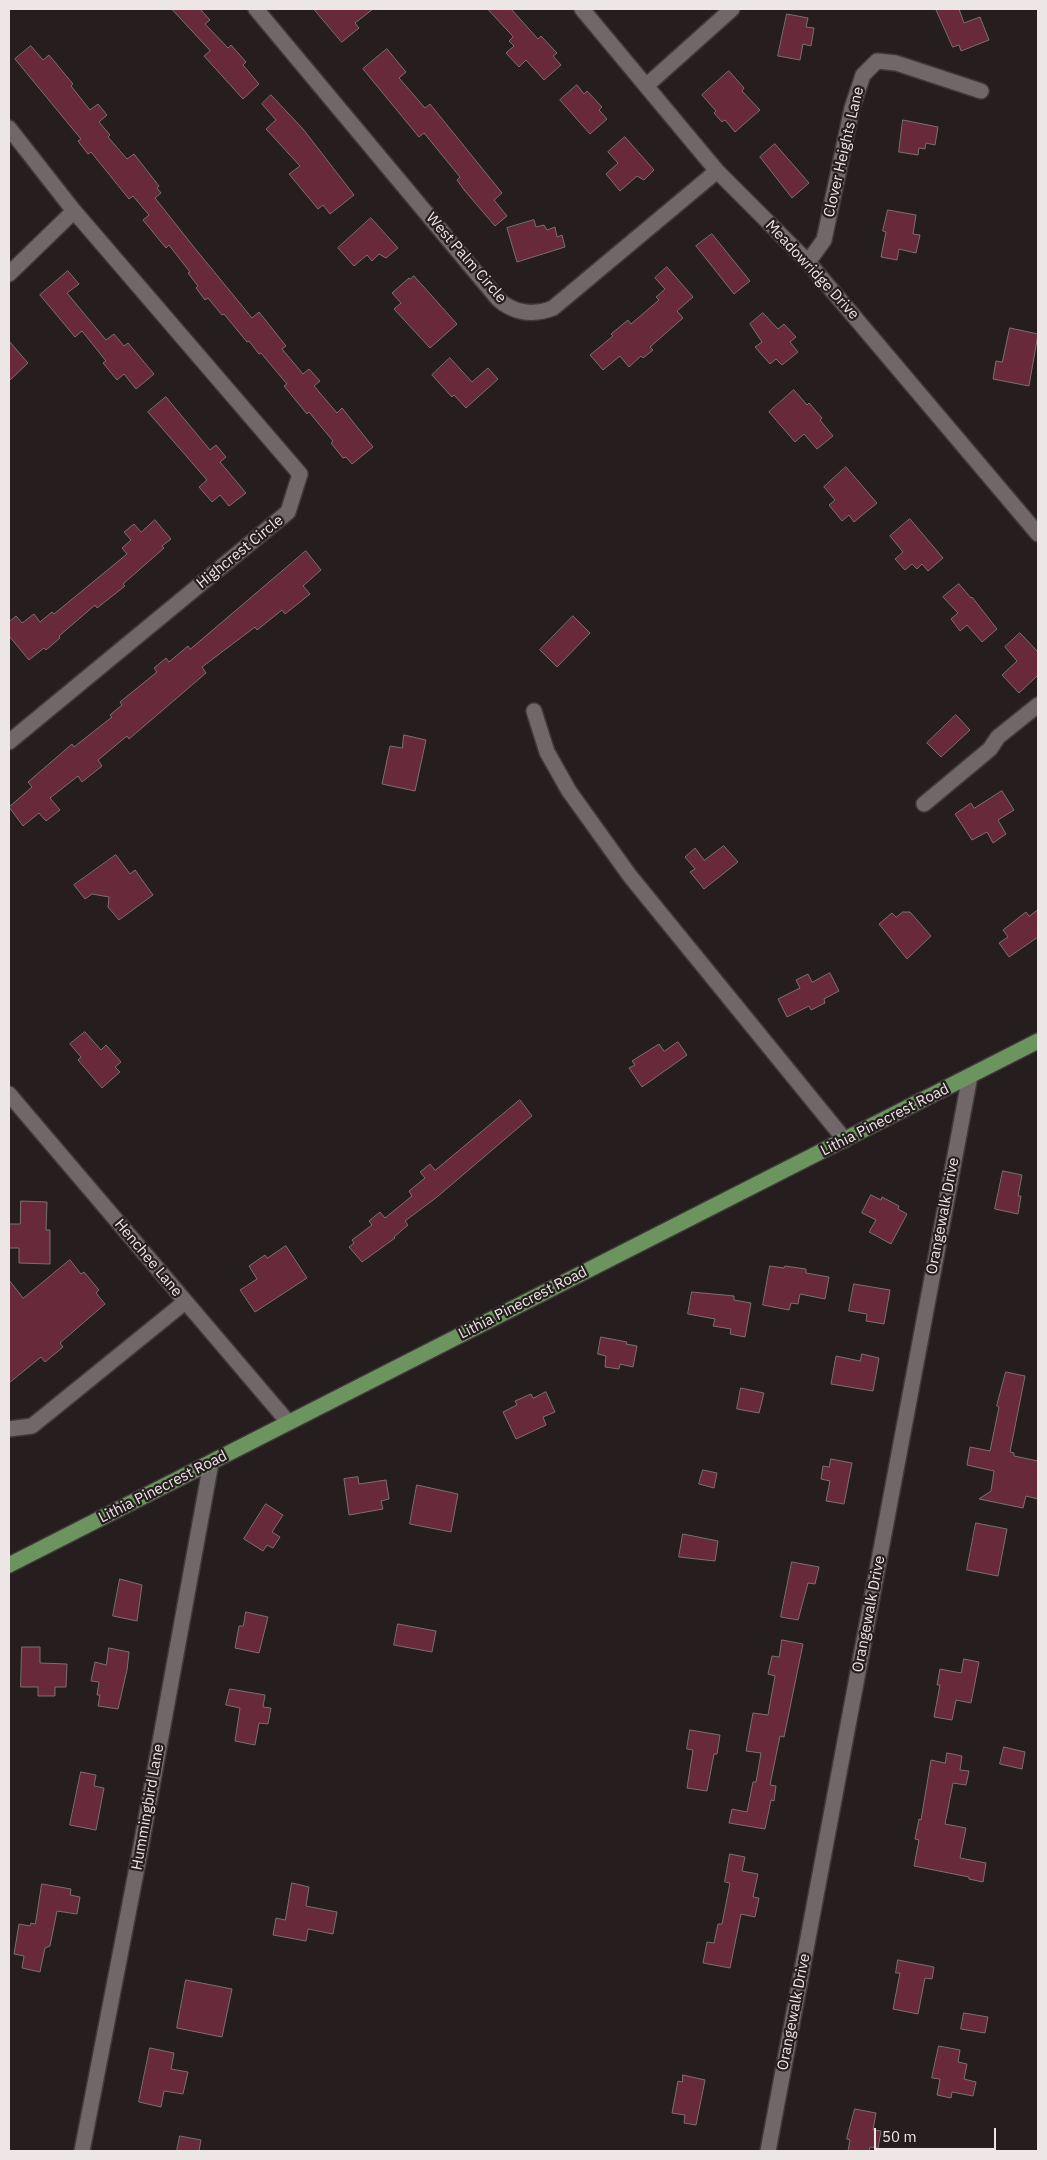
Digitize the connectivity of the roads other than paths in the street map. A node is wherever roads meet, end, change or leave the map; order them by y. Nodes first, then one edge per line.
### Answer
1 (256, 9) edge
2 (582, 9) edge
3 (732, 9) edge
4 (646, 86) junction
5 (981, 91) dead end
6 (9, 128) edge
7 (717, 171) junction
8 (74, 211) junction
9 (808, 262) junction
10 (9, 274) edge
11 (1038, 534) edge
12 (1038, 705) edge
13 (534, 712) dead end
14 (9, 742) edge
15 (924, 804) dead end
16 (1038, 1041) edge
17 (970, 1076) junction
18 (9, 1094) edge
19 (845, 1140) junction
20 (186, 1302) junction
21 (288, 1422) junction
22 (9, 1429) edge
23 (211, 1463) junction
24 (9, 1565) edge
25 (82, 2151) edge
26 (768, 2151) edge

1 - 7 street, West Palm Circle
2 - 4 street, Meadowridge Drive
3 - 4 street
4 - 7 street, Meadowridge Drive
5 - 9 street, Clover Heights Lane
6 - 8 street, Highcrest Circle
7 - 9 street, Meadowridge Drive
8 - 10 street
8 - 14 street, Highcrest Circle
9 - 11 street, Meadowridge Drive
12 - 15 street
13 - 19 street
16 - 17 main road, Lithia Pinecrest Road
17 - 19 main road, Lithia Pinecrest Road
17 - 26 street, Orangewalk Drive
18 - 20 street, Henchee Lane
19 - 21 main road, Lithia Pinecrest Road
20 - 21 street, Henchee Lane
20 - 22 street
21 - 23 main road, Lithia Pinecrest Road
23 - 24 main road, Lithia Pinecrest Road
23 - 25 street, Hummingbird Lane

